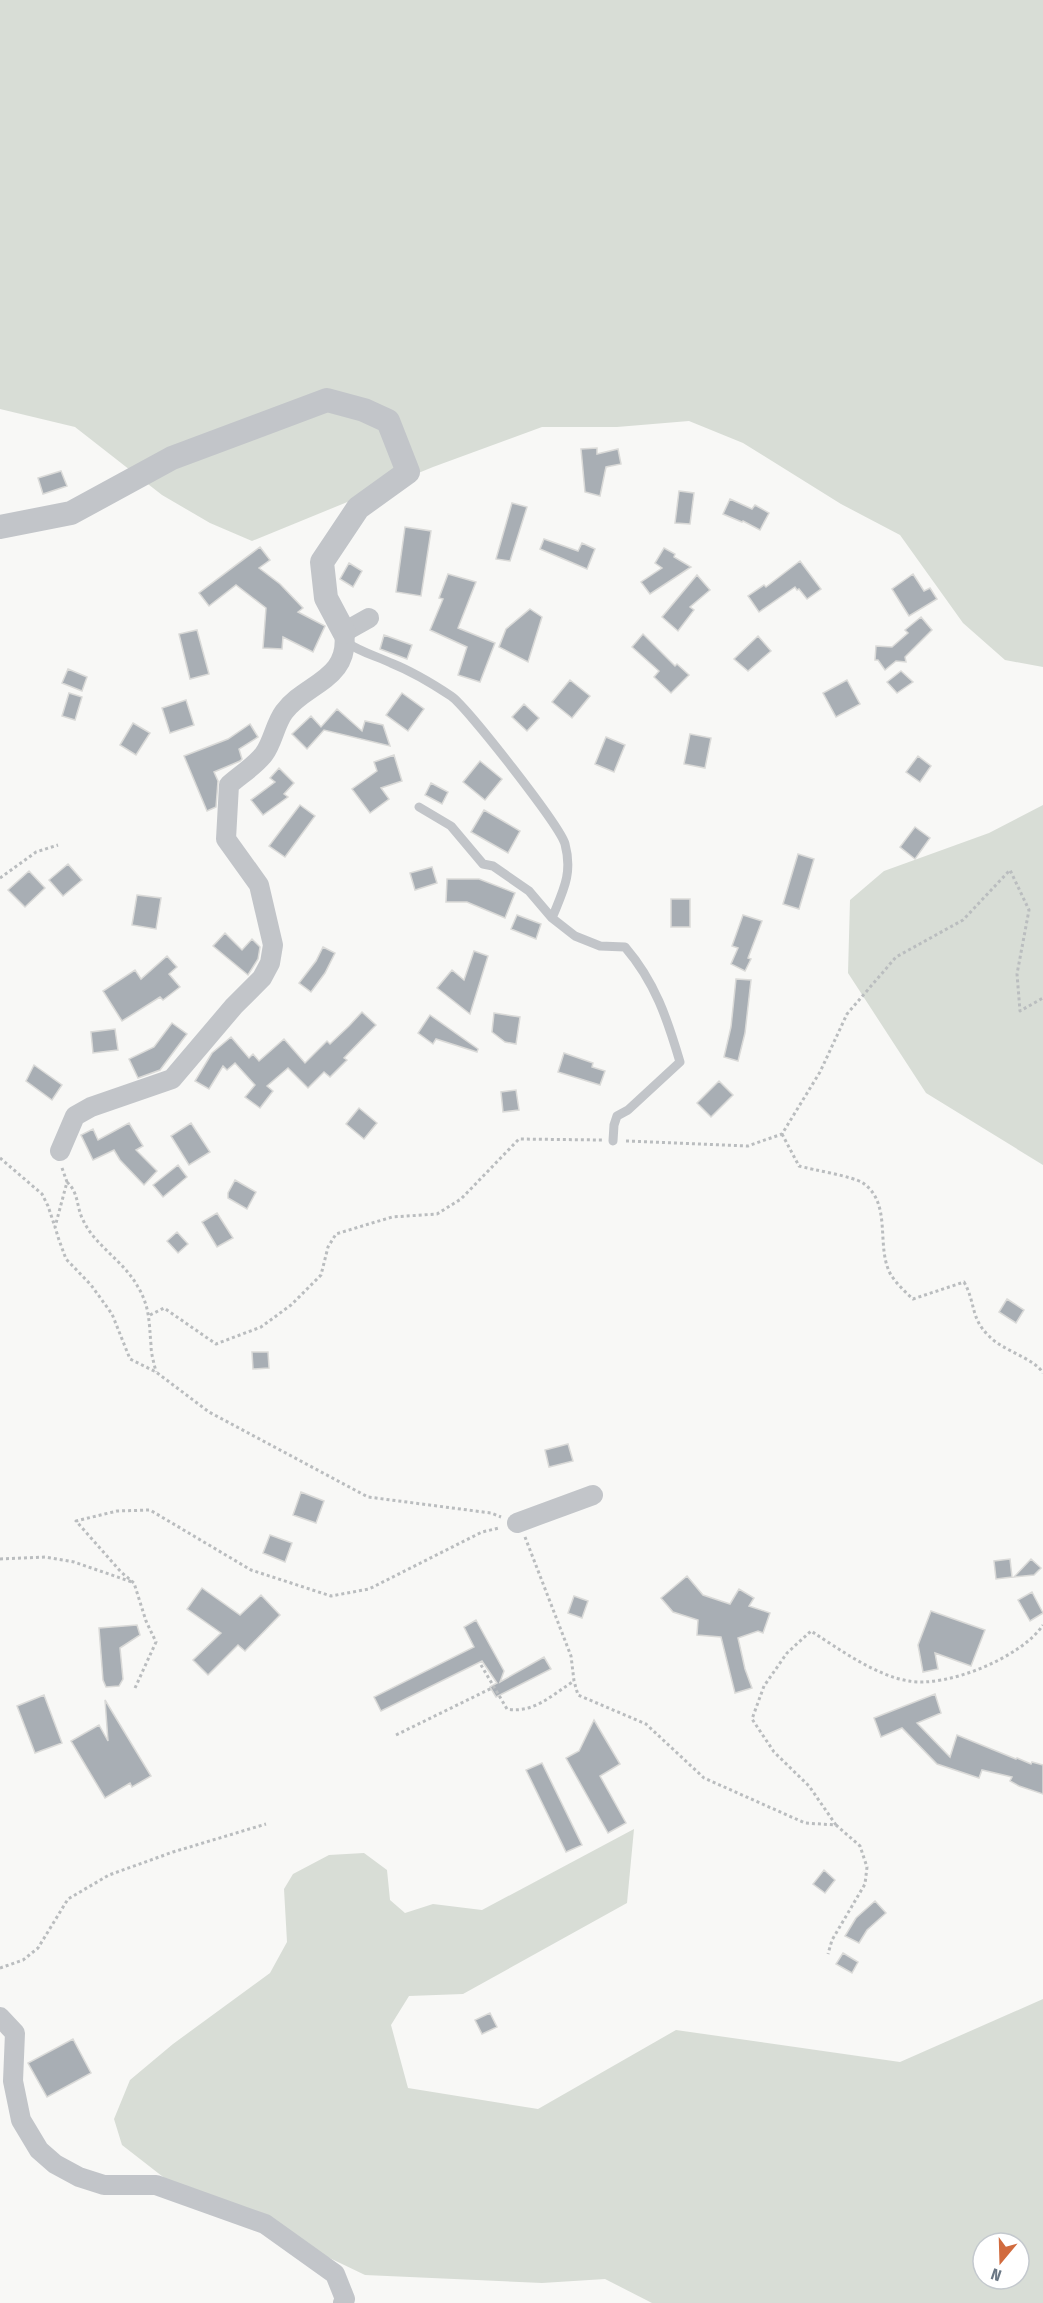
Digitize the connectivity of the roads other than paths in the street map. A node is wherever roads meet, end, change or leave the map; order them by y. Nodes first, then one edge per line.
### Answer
1 (0, 527) edge
2 (369, 618) dead end
3 (345, 637) junction
4 (419, 807) dead end
5 (552, 918) junction
6 (613, 1141) road end
7 (60, 1151) road end
8 (593, 1495) dead end
9 (517, 1523) road end
10 (0, 2017) edge
11 (343, 2303) edge

1 - 3 street
2 - 3 street
3 - 5 lane
3 - 7 street
4 - 5 lane
5 - 6 lane
8 - 9 street
10 - 11 street

